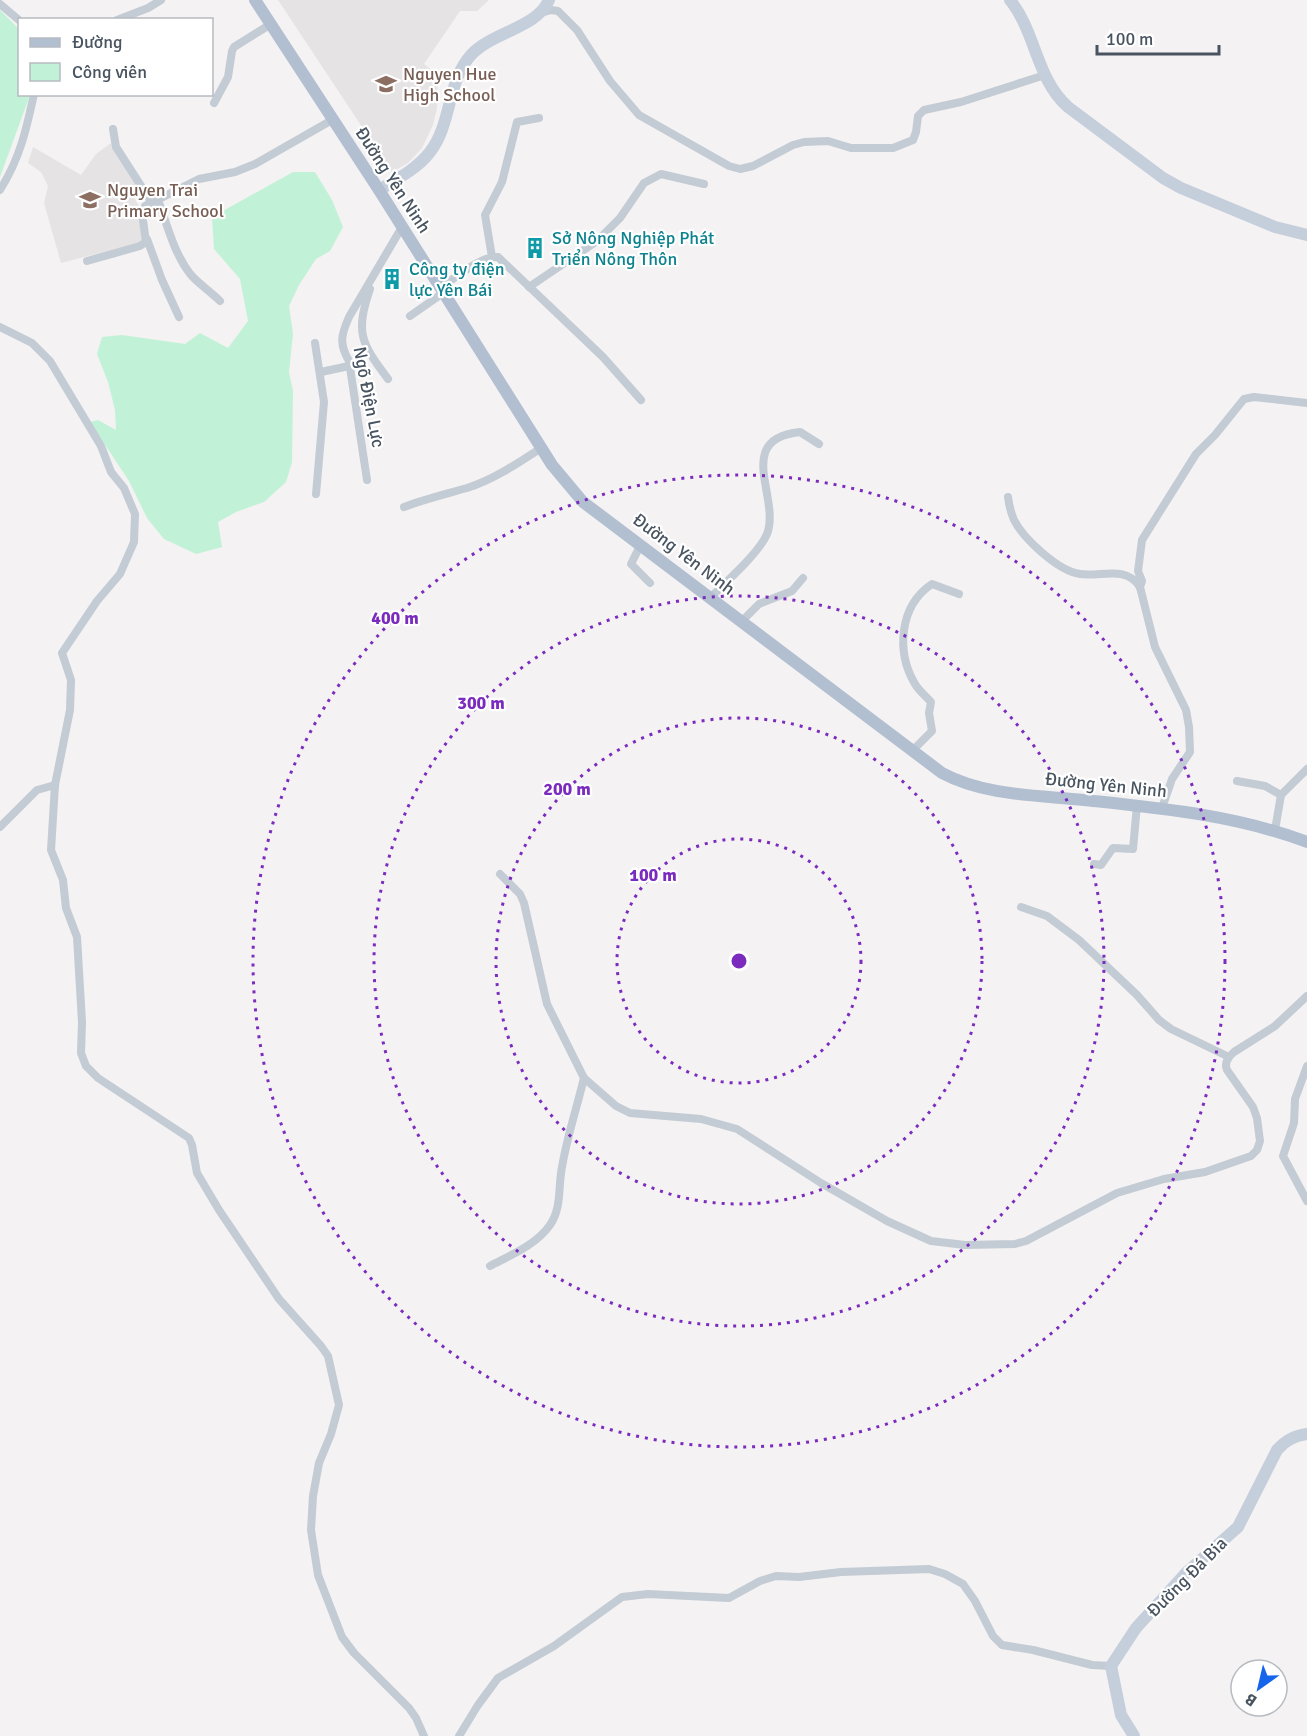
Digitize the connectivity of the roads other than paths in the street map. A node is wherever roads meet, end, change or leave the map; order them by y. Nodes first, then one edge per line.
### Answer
1 (161, 0) edge
2 (255, 0) edge
3 (549, 0) edge
4 (1010, 0) edge
5 (0, 4) edge
6 (541, 13) junction
7 (122, 18) edge
8 (18, 19) edge
9 (271, 24) junction
10 (1045, 75) junction
11 (34, 96) edge
12 (214, 103) dead end
13 (539, 118) dead end
14 (333, 120) junction
15 (113, 129) dead end
16 (704, 184) dead end
17 (0, 190) edge
18 (379, 190) junction
19 (155, 201) junction
20 (402, 227) junction
21 (1307, 235) edge
22 (147, 238) junction
23 (492, 257) junction
24 (87, 261) dead end
25 (377, 269) junction
26 (529, 287) junction
27 (442, 291) junction
28 (220, 301) dead end
29 (410, 316) dead end
30 (179, 317) dead end
31 (0, 327) edge
32 (315, 343) dead end
33 (349, 366) junction
34 (321, 372) junction
35 (388, 379) dead end
36 (641, 400) dead end
37 (1307, 403) edge
38 (819, 444) dead end
39 (541, 448) junction
40 (368, 480) dead end
41 (316, 494) dead end
42 (1008, 497) dead end
43 (404, 507) dead end
44 (640, 544) junction
45 (803, 578) dead end
46 (650, 582) dead end
47 (1140, 587) junction
48 (959, 594) dead end
49 (711, 597) junction
50 (742, 621) junction
51 (913, 750) junction
52 (1307, 769) edge
53 (1237, 781) dead end
54 (55, 785) junction
55 (1281, 795) junction
56 (1137, 805) junction
57 (1162, 808) junction
58 (0, 827) edge
59 (1275, 830) junction
60 (1307, 842) edge
61 (1094, 864) dead end
62 (500, 874) dead end
63 (1021, 907) dead end
64 (1307, 996) edge
65 (1229, 1057) junction
66 (1307, 1066) edge
67 (584, 1077) junction
68 (1307, 1201) edge
69 (490, 1266) dead end
70 (1307, 1434) edge
71 (1111, 1666) junction
72 (424, 1736) edge
73 (459, 1736) edge
74 (1134, 1736) edge

1 - 7 street
2 - 9 main road, Đường Yên Ninh
3 - 6 street
4 - 10 street
5 - 8 street
6 - 10 street
6 - 18 street
9 - 12 street
9 - 14 main road, Đường Yên Ninh
10 - 21 street
11 - 17 street
13 - 23 street
14 - 18 main road, Đường Yên Ninh
14 - 19 street
15 - 19 street
16 - 26 street
18 - 20 main road, Đường Yên Ninh
19 - 22 street
19 - 28 street
20 - 25 street, Ngõ Điện Lực
20 - 27 main road, Đường Yên Ninh
22 - 24 street
22 - 30 street
23 - 26 street
23 - 27 street
25 - 33 street, Ngõ Điện Lực
25 - 35 street
26 - 36 street
27 - 29 street
27 - 39 main road, Đường Yên Ninh
31 - 54 street
32 - 34 street
33 - 34 street
33 - 40 street, Ngõ Điện Lực
34 - 41 street
37 - 47 street
38 - 49 street
39 - 43 street
39 - 44 main road, Đường Yên Ninh
42 - 47 street
44 - 46 street
44 - 49 main road, Đường Yên Ninh
45 - 50 street
47 - 57 street
48 - 51 street
49 - 50 main road, Đường Yên Ninh
50 - 51 main road, Đường Yên Ninh
51 - 56 main road, Đường Yên Ninh
52 - 55 street
53 - 55 street
54 - 58 street
54 - 72 street
55 - 59 street
56 - 57 main road, Đường Yên Ninh
56 - 61 street
57 - 59 main road, Đường Yên Ninh
59 - 60 main road, Đường Yên Ninh
62 - 67 street
63 - 65 street
64 - 65 street
65 - 67 street
66 - 68 street
67 - 69 street
70 - 71 street, Đường Đá Bia
71 - 73 street
71 - 74 street

